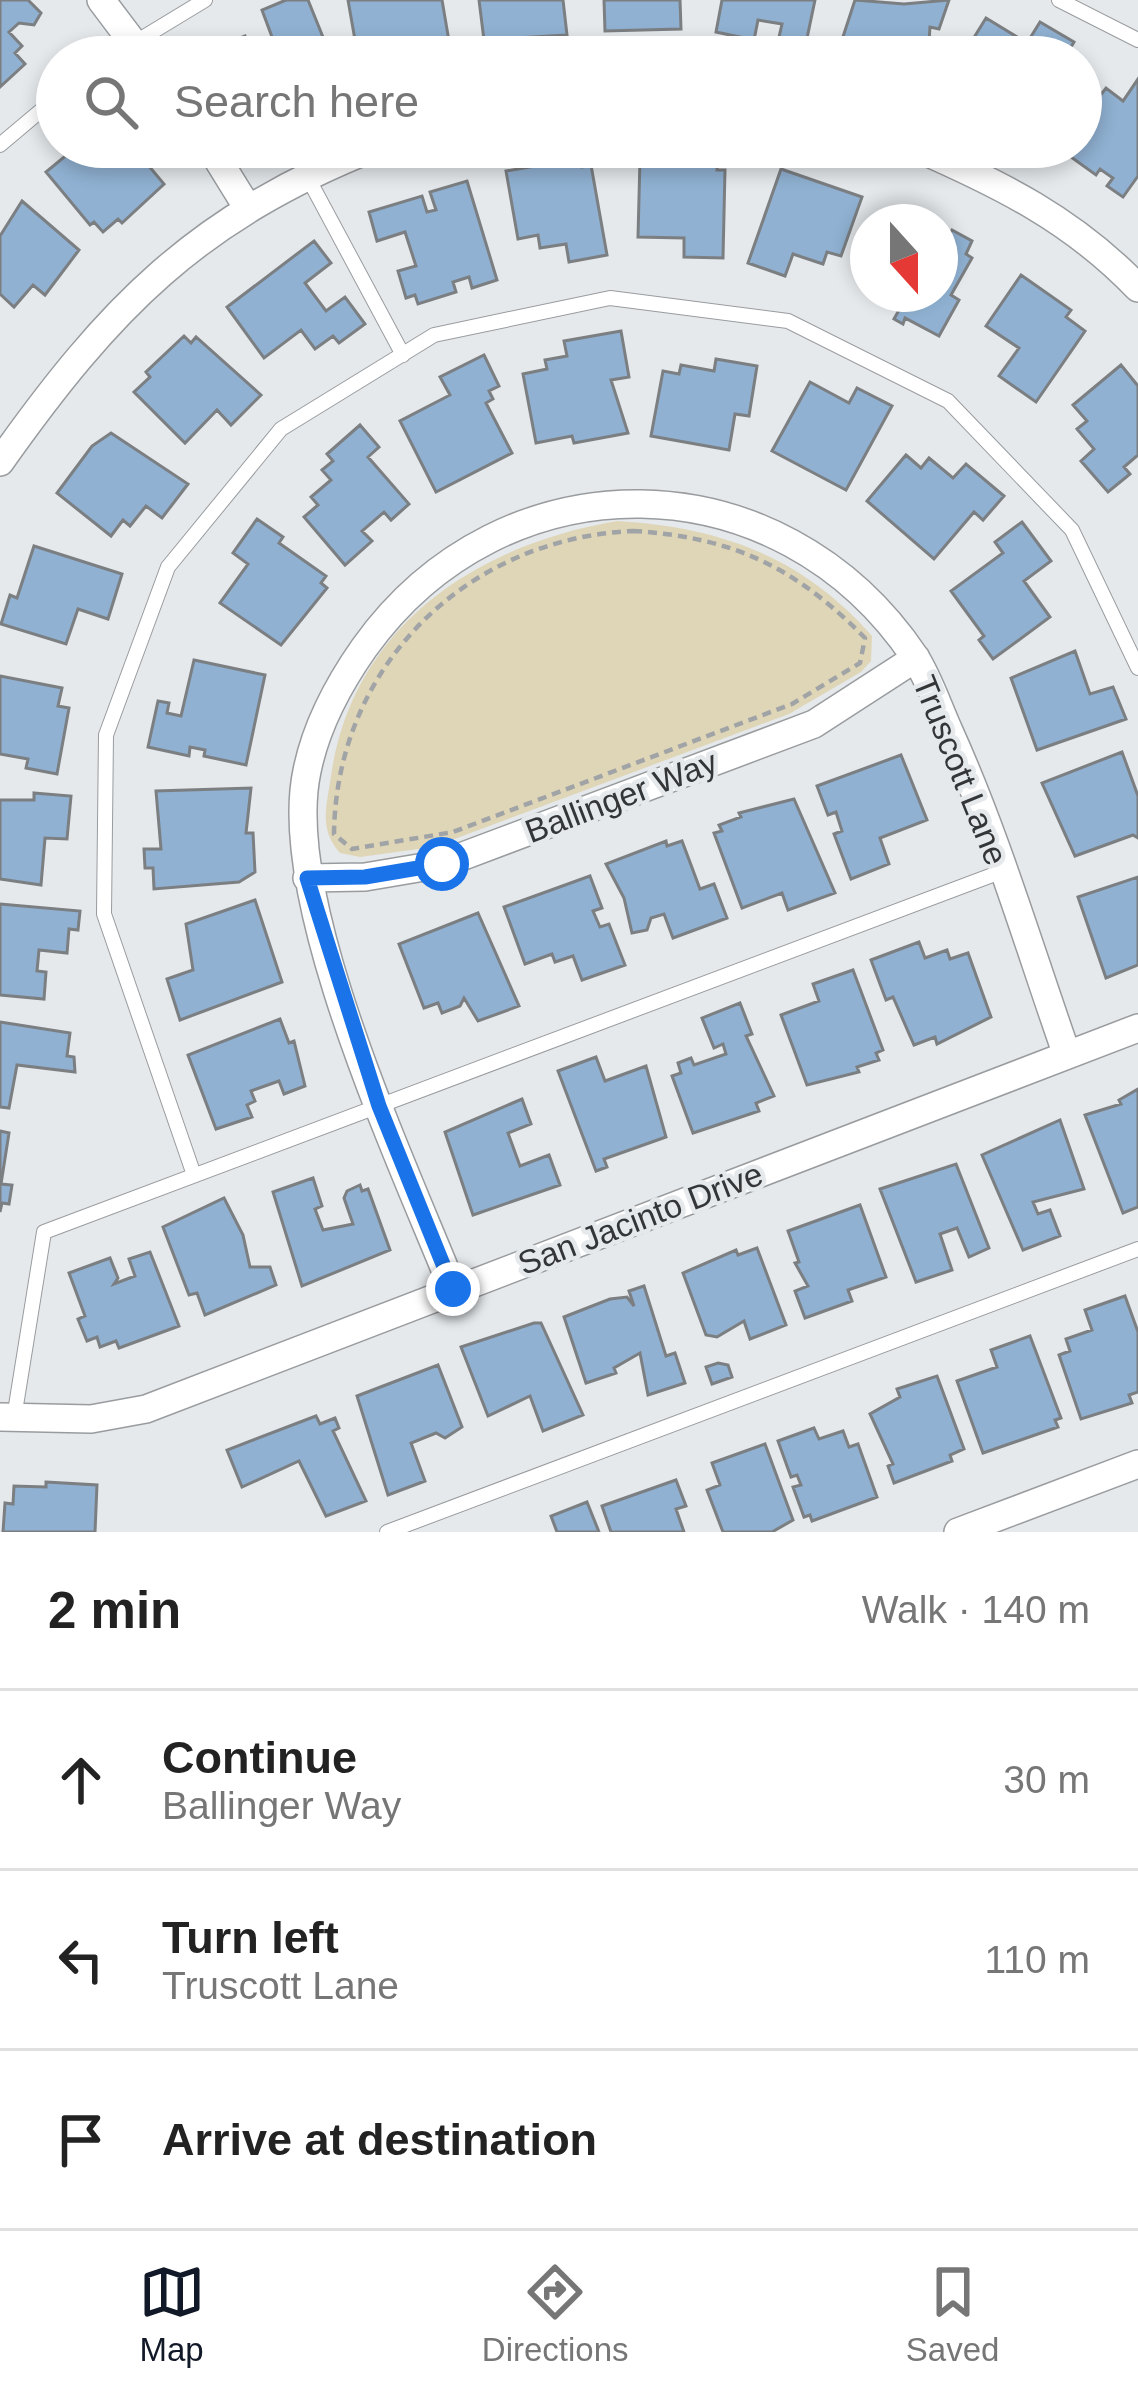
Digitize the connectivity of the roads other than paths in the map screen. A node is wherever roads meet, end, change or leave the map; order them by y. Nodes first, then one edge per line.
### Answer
1 (101, 0) edge
2 (206, 0) edge
3 (1059, 0) edge
4 (121, 36) edge
5 (153, 36) edge
6 (1138, 40) edge
7 (36, 115) edge
8 (0, 146) edge
9 (223, 168) edge
10 (326, 168) edge
11 (963, 168) edge
12 (307, 176) junction
13 (247, 207) junction
14 (1138, 288) edge
15 (403, 355) junction
16 (0, 462) edge
17 (916, 658) junction
18 (1138, 668) edge
19 (1003, 871) junction
20 (307, 878) junction
21 (1138, 1028) edge
22 (1067, 1054) junction
23 (379, 1106) junction
24 (194, 1175) junction
25 (1138, 1249) edge
26 (453, 1289) junction
27 (7, 1417) edge
28 (1138, 1463) edge
29 (387, 1532) edge
30 (958, 1532) edge

1 - 4 street
2 - 5 lane
3 - 6 lane
7 - 8 lane
9 - 13 street
10 - 12 street
11 - 14 street
12 - 13 street
12 - 15 lane
13 - 16 street
15 - 18 lane
15 - 24 lane
17 - 19 street, Truscott Lane
17 - 20 street, Ballinger Way
17 - 20 street, Truscott Lane
19 - 22 street, Truscott Lane
19 - 23 lane
20 - 23 street, Truscott Lane
21 - 22 street, San Jacinto Drive
22 - 26 street, San Jacinto Drive
23 - 24 lane
23 - 26 street, Truscott Lane
24 - 27 lane
25 - 29 lane
26 - 27 street, San Jacinto Drive
28 - 30 street

